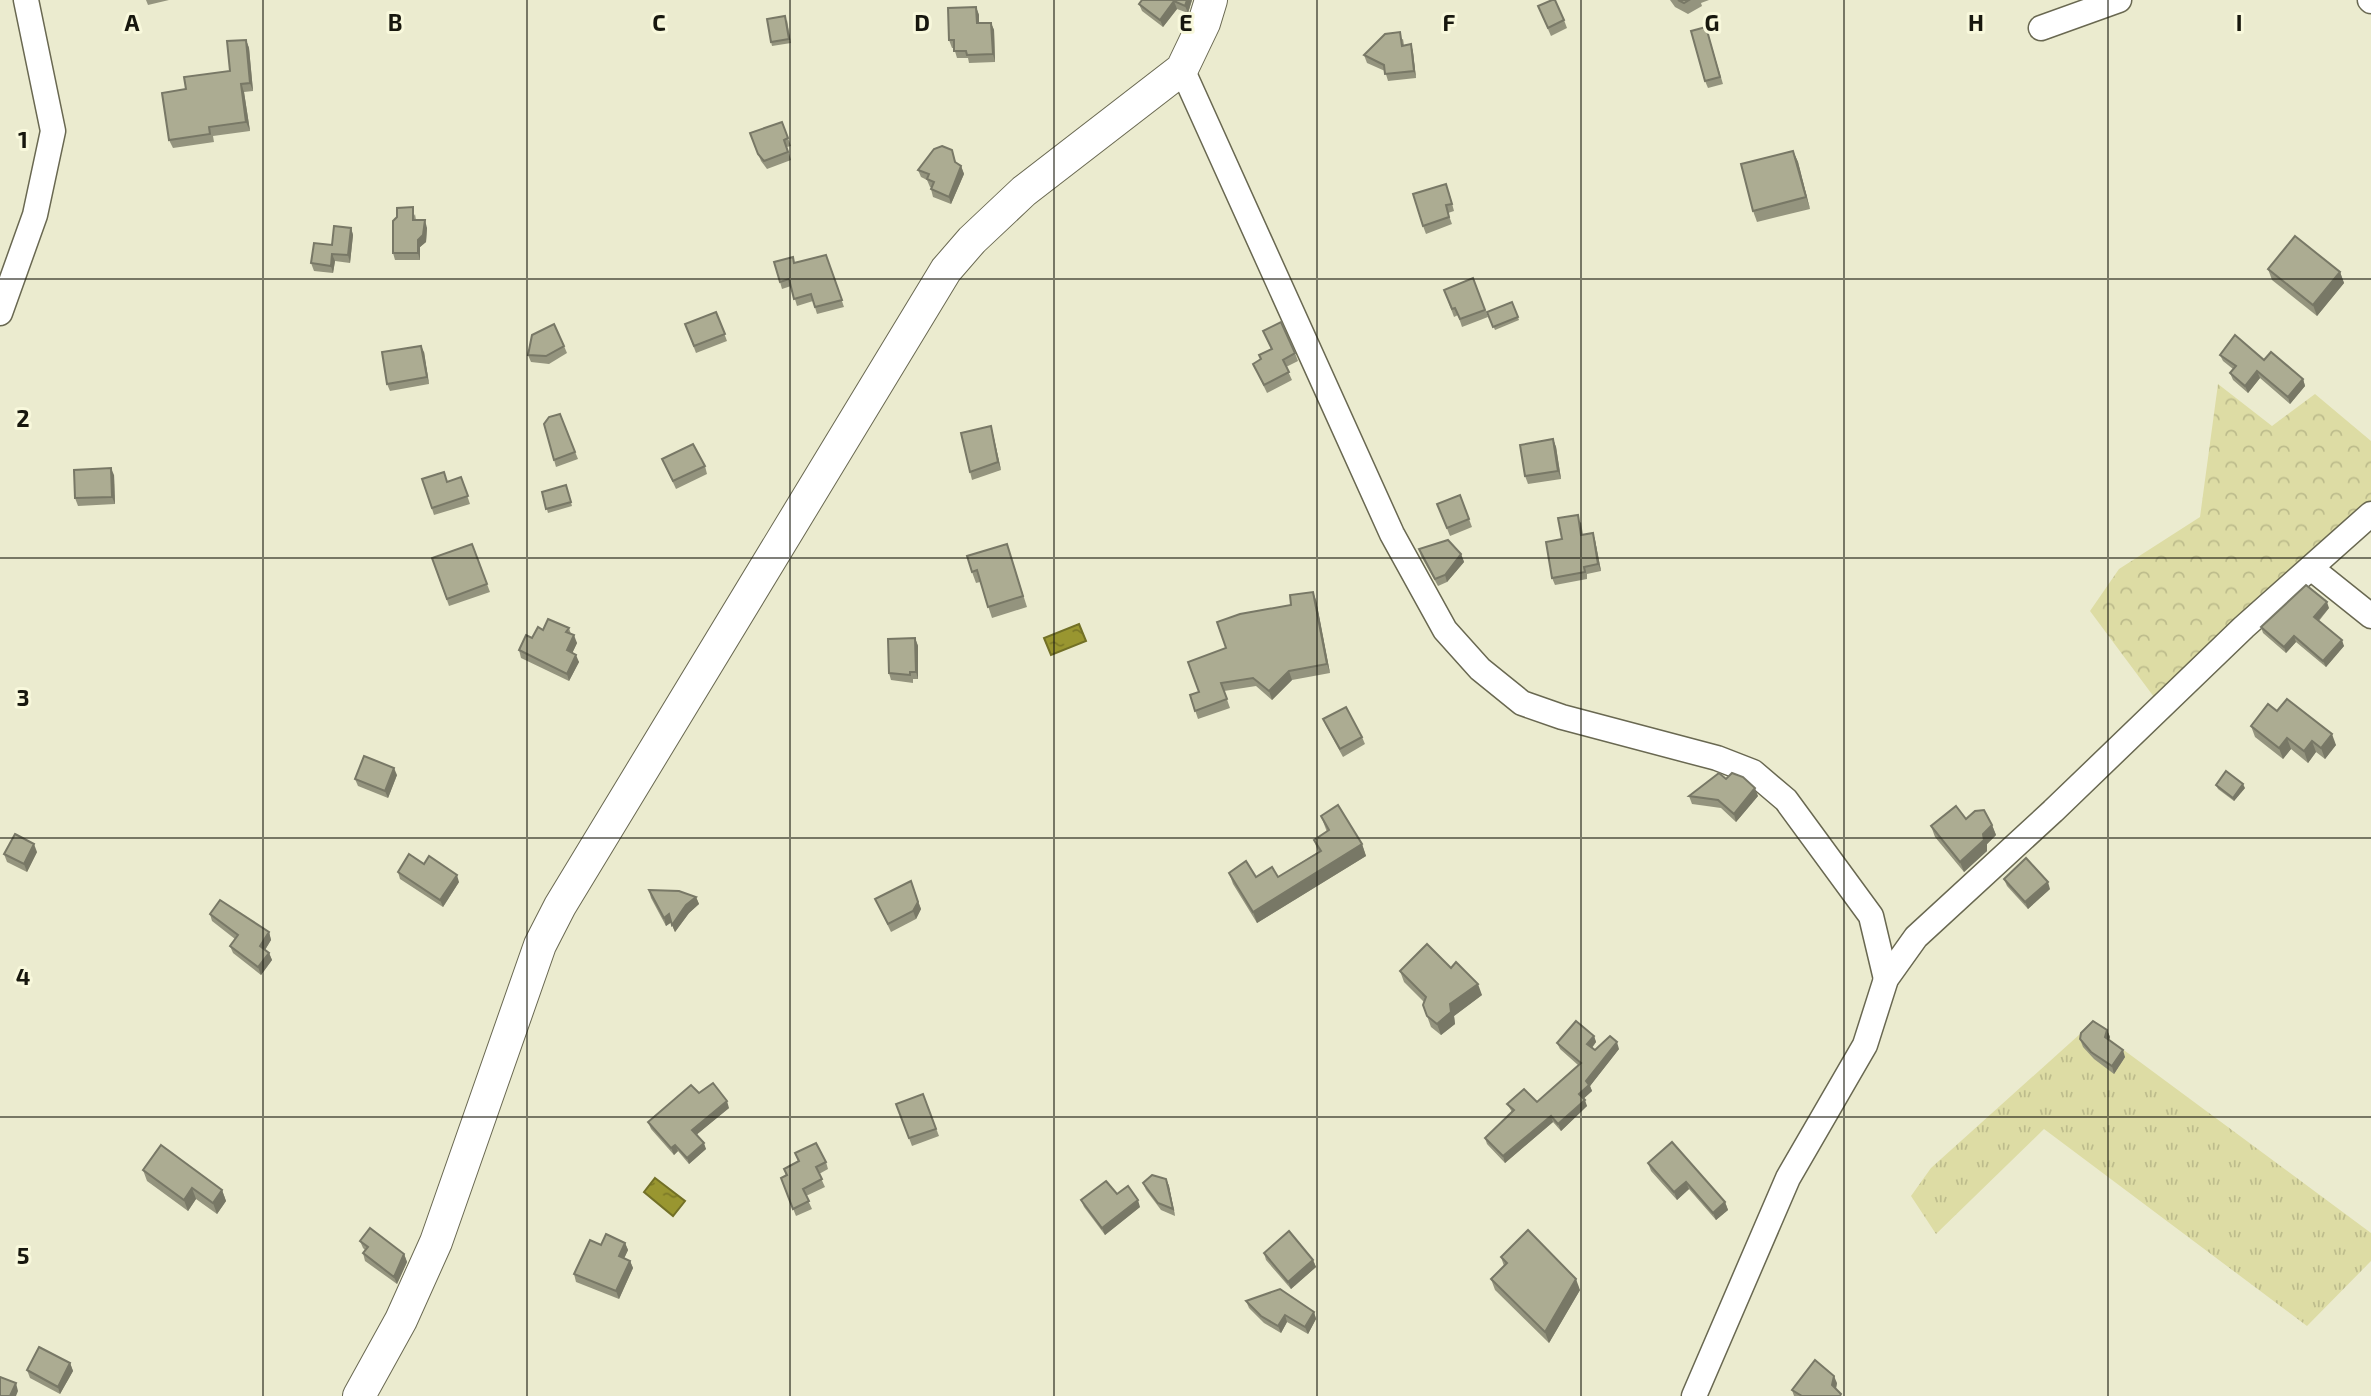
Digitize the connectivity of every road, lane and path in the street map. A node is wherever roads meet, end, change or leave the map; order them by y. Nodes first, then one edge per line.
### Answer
1 (26, 0) edge
2 (1211, 0) edge
3 (2119, 0) edge
4 (2041, 28) dead end
5 (1182, 69) junction
6 (0, 313) edge
7 (2371, 514) edge
8 (2311, 568) junction
9 (2371, 615) edge
10 (1886, 979) junction
11 (359, 1396) edge
12 (1694, 1396) edge

1 - 6 street
2 - 5 main road
3 - 4 street
5 - 10 street
5 - 11 main road
7 - 8 street
8 - 9 street
8 - 10 street
10 - 12 street

